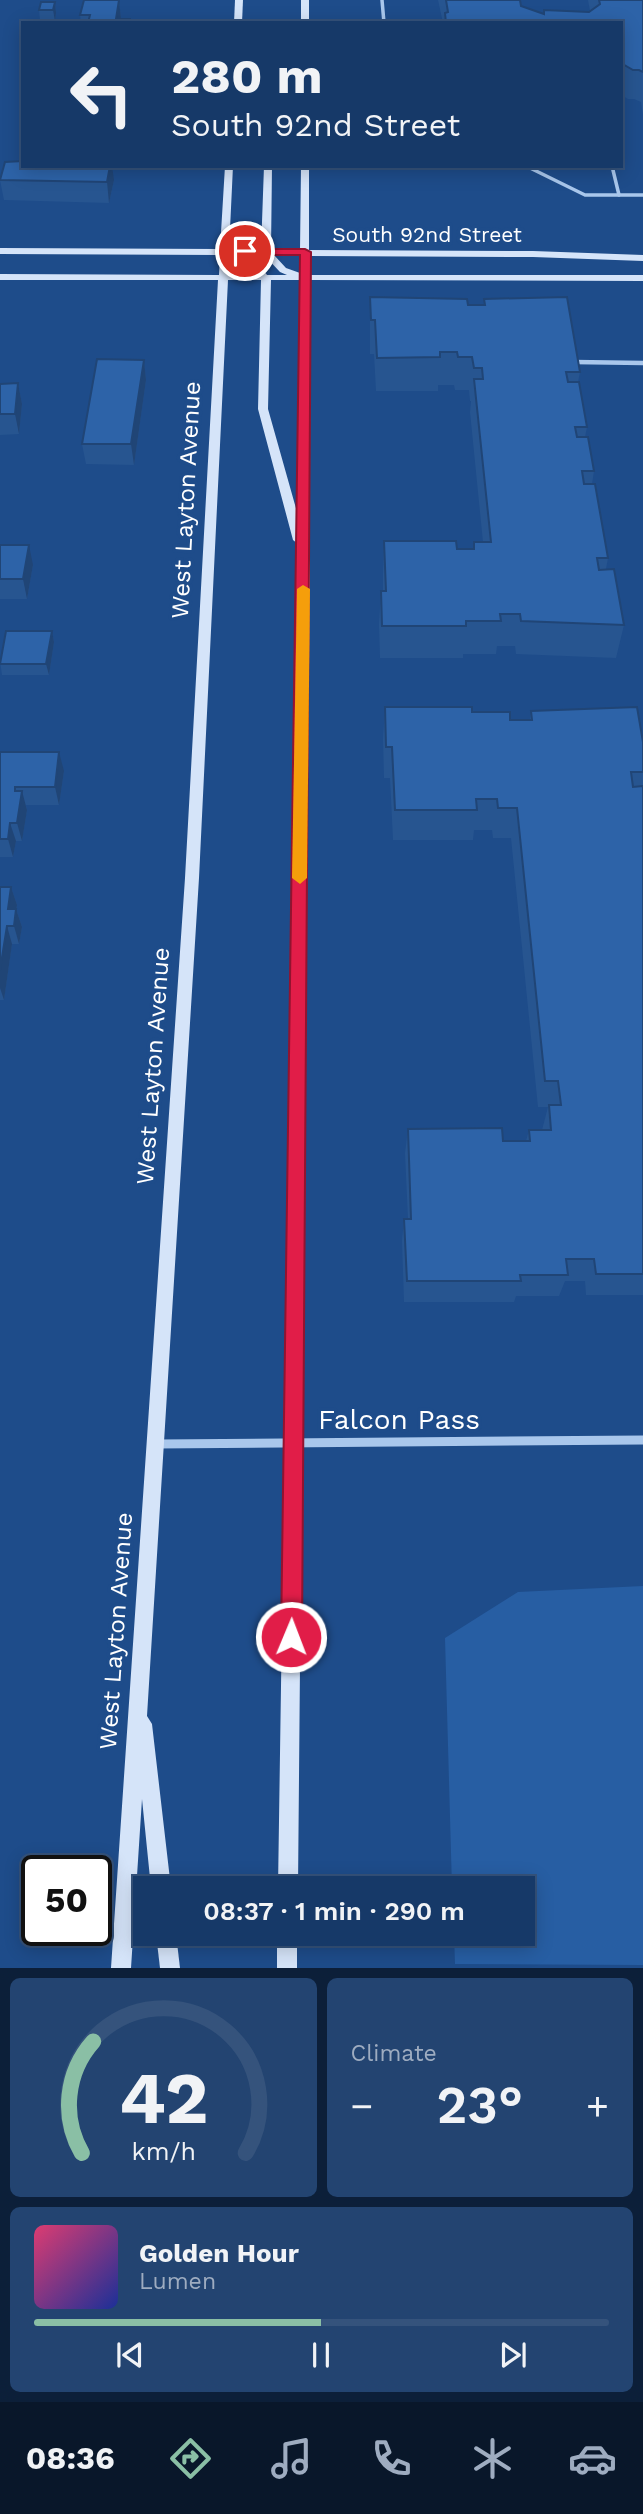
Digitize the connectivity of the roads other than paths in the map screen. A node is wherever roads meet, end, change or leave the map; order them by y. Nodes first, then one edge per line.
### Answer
1 (239, 0) edge
2 (305, 0) edge
3 (382, 0) edge
4 (238, 21) edge
5 (305, 21) edge
6 (384, 21) edge
7 (229, 168) edge
8 (268, 168) edge
9 (306, 168) edge
10 (530, 168) edge
11 (612, 168) edge
12 (619, 195) junction
13 (643, 195) edge
14 (0, 251) edge
15 (225, 251) junction
16 (266, 252) junction
17 (305, 252) junction
18 (643, 257) edge
19 (0, 276) edge
20 (643, 278) edge
21 (224, 279) junction
22 (266, 279) junction
23 (306, 279) junction
24 (567, 362) edge
25 (643, 363) edge
26 (304, 558) junction
27 (643, 1440) edge
28 (294, 1443) junction
29 (155, 1444) junction
30 (138, 1684) junction
31 (160, 1876) edge
32 (288, 1876) edge
33 (167, 1946) edge
34 (288, 1946) edge
35 (121, 1968) edge
36 (170, 1968) edge
37 (287, 1968) edge

1 - 4 main road
2 - 5 main road
3 - 6 lane
7 - 15 main road, West Layton Avenue
8 - 16 main road
9 - 17 main road
10 - 12 lane
11 - 12 lane
12 - 13 lane
14 - 15 main road, South 92nd Street
15 - 16 main road, South 92nd Street
15 - 21 main road, West Layton Avenue
15 - 22 main road
16 - 17 main road, South 92nd Street
16 - 23 main road
17 - 18 main road, South 92nd Street
17 - 23 main road
19 - 21 main road, South 92nd Street
20 - 23 main road, South 92nd Street
21 - 22 main road, South 92nd Street
21 - 29 main road, West Layton Avenue
22 - 23 main road, South 92nd Street
22 - 26 main road
23 - 26 main road
24 - 25 lane
26 - 28 main road
27 - 28 street, Falcon Pass
28 - 29 street, Falcon Pass
28 - 32 main road
29 - 30 main road, West Layton Avenue
30 - 31 main road
30 - 35 main road, West Layton Avenue
33 - 36 main road
34 - 37 main road

